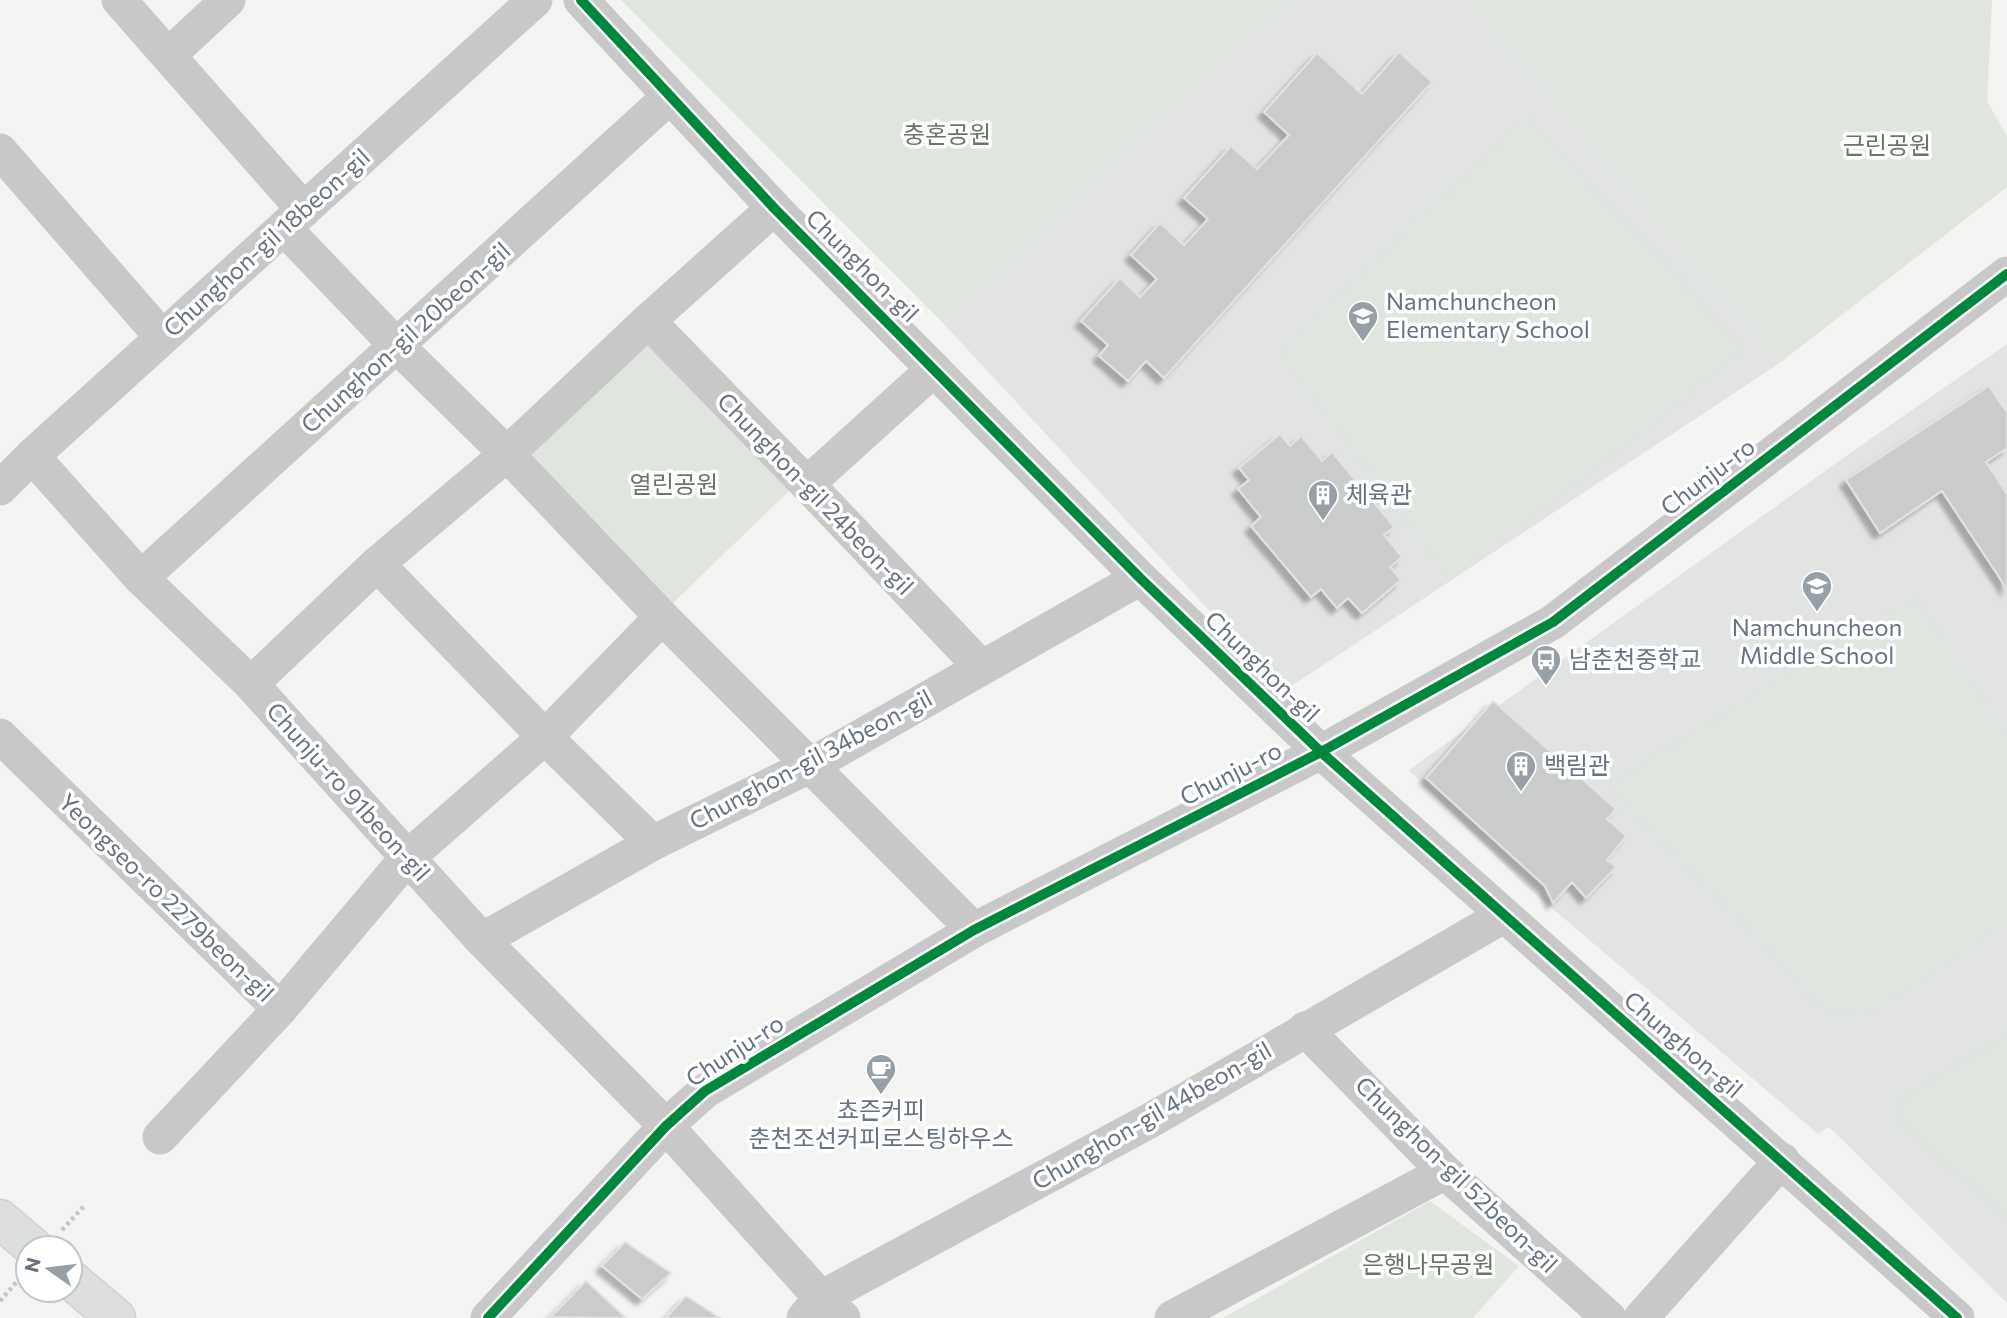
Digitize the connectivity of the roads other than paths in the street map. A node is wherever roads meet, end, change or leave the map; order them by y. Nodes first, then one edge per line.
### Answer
1 (119, 0) edge
2 (228, 0) edge
3 (535, 0) edge
4 (581, 0) edge
5 (169, 55) junction
6 (669, 97) junction
7 (0, 151) edge
8 (774, 208) junction
9 (294, 219) junction
10 (2007, 274) edge
11 (648, 321) junction
12 (162, 337) junction
13 (397, 346) junction
14 (934, 369) junction
15 (507, 454) junction
16 (32, 456) junction
17 (807, 484) junction
18 (0, 488) edge
19 (377, 564) junction
20 (141, 578) junction
21 (1140, 578) junction
22 (662, 617) junction
23 (981, 667) junction
24 (251, 684) junction
25 (0, 736) edge
26 (545, 737) junction
27 (1321, 752) junction
28 (811, 765) junction
29 (653, 843) junction
30 (407, 858) junction
31 (1503, 916) junction
32 (974, 930) junction
33 (482, 940) junction
34 (279, 1009) junction
35 (1306, 1029) junction
36 (666, 1126) junction
37 (160, 1137) dead end
38 (1782, 1160) junction
39 (1445, 1172) junction
40 (0, 1219) edge
41 (26, 1234) edge
42 (84, 1291) edge
43 (823, 1311) edge
44 (116, 1318) edge
45 (488, 1318) edge
46 (1172, 1318) edge
47 (1609, 1318) edge
48 (1641, 1318) edge
49 (1957, 1318) edge

1 - 5 street
2 - 5 street
3 - 9 street, Chunghon-gil 18beon-gil
4 - 6 street, Chunghon-gil
5 - 9 street
6 - 8 street, Chunghon-gil
6 - 13 street, Chunghon-gil 20beon-gil
7 - 12 street
8 - 11 street
8 - 14 street, Chunghon-gil
9 - 12 street, Chunghon-gil 18beon-gil
9 - 13 street
10 - 27 street, Chunju-ro
11 - 15 street
11 - 17 street, Chunghon-gil 24beon-gil
12 - 16 street, Chunghon-gil 18beon-gil
13 - 15 street
13 - 20 street, Chunghon-gil 20beon-gil
14 - 17 street
14 - 21 street, Chunghon-gil
15 - 19 street
15 - 22 street
16 - 18 street, Chunghon-gil 18beon-gil
16 - 20 street, Chunju-ro 91beon-gil
17 - 23 street, Chunghon-gil 24beon-gil
19 - 24 street
19 - 26 street
20 - 24 street, Chunju-ro 91beon-gil
21 - 23 street, Chunghon-gil 34beon-gil
21 - 27 street, Chunghon-gil
22 - 26 street, Yeongseo-ro 2279beon-gil
22 - 28 street
23 - 28 street, Chunghon-gil 34beon-gil
24 - 30 street, Chunju-ro 91beon-gil
25 - 34 street, Yeongseo-ro 2279beon-gil
26 - 29 street
26 - 30 street, Yeongseo-ro 2279beon-gil
27 - 31 street, Chunghon-gil
27 - 32 street, Chunju-ro
28 - 29 street, Chunghon-gil 34beon-gil
28 - 32 street
29 - 33 street, Chunghon-gil 34beon-gil
30 - 33 street, Chunju-ro 91beon-gil
30 - 34 street, Yeongseo-ro 2279beon-gil
31 - 35 street, Chunghon-gil 44beon-gil
31 - 38 street, Chunghon-gil
32 - 36 street, Chunju-ro
33 - 36 street, Chunju-ro 91beon-gil
34 - 37 street
35 - 39 street, Chunghon-gil 52beon-gil
35 - 43 street, Chunghon-gil 44beon-gil
36 - 43 street, Chunju-ro 91beon-gil
36 - 45 street, Chunju-ro
38 - 48 street
38 - 49 street, Chunghon-gil
39 - 46 street
39 - 47 street, Chunghon-gil 52beon-gil
40 - 41 street
42 - 44 street

